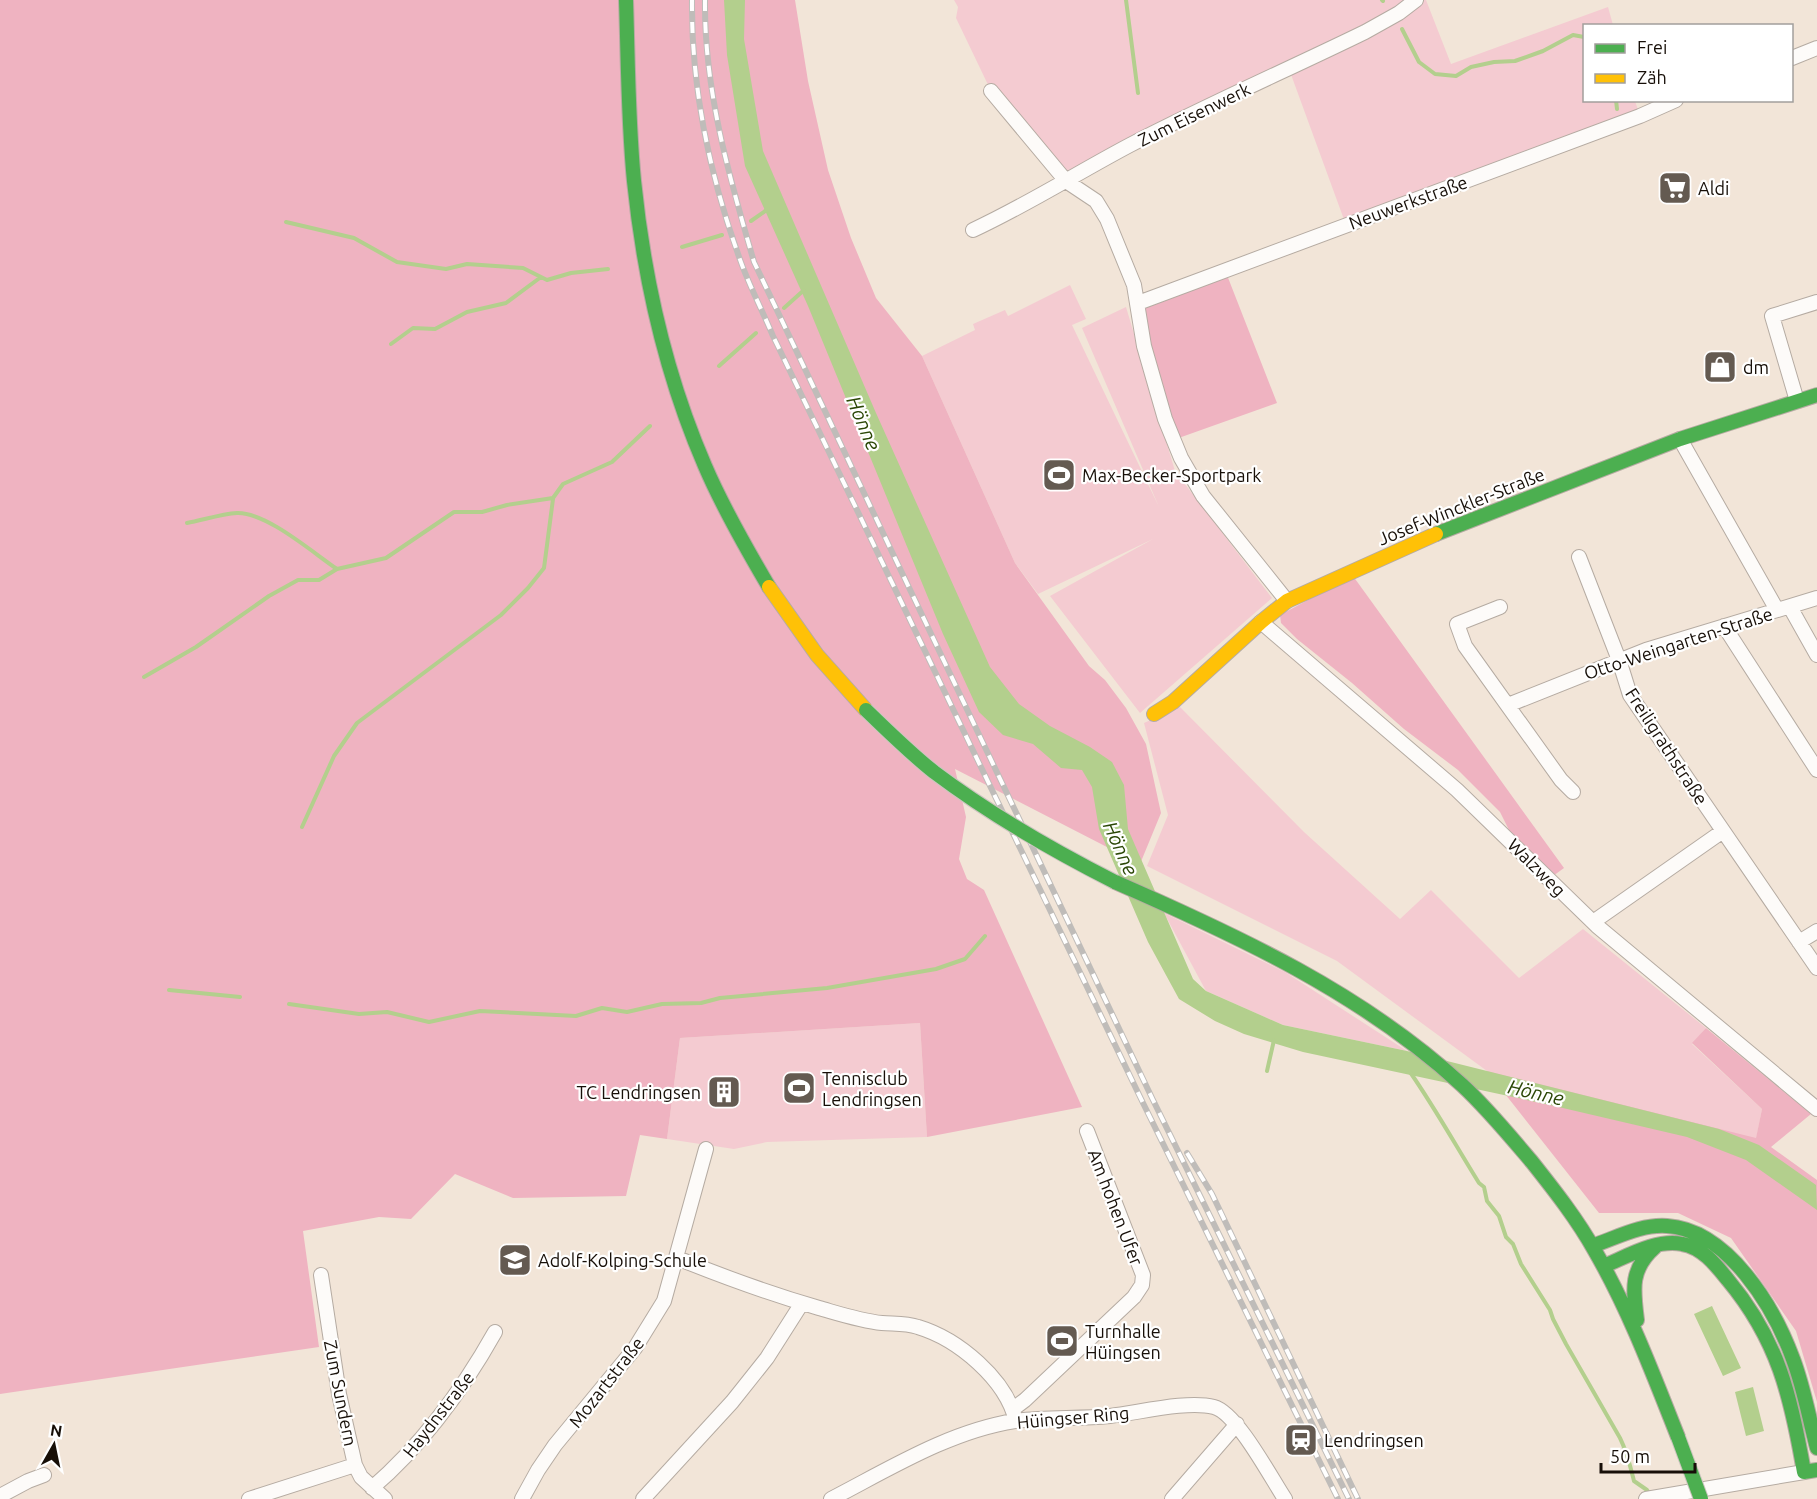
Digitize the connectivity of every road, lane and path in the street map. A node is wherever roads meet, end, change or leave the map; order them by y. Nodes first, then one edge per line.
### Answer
1 (626, 0) edge
2 (1416, 0) edge
3 (1817, 48) edge
4 (1793, 57) edge
5 (991, 91) dead end
6 (1672, 102) edge
7 (1066, 181) junction
8 (973, 230) dead end
9 (1817, 302) edge
10 (1138, 303) junction
11 (1817, 395) edge
12 (1797, 401) junction
13 (1680, 439) junction
14 (1579, 557) dead end
15 (1817, 598) edge
16 (1287, 601) junction
17 (1500, 607) dead end
18 (1783, 608) junction
19 (1261, 622) junction
20 (1724, 626) junction
21 (1817, 655) edge
22 (1619, 660) junction
23 (1508, 705) junction
24 (1154, 714) dead end
25 (1817, 770) edge
26 (1573, 792) dead end
27 (1723, 831) junction
28 (1593, 922) junction
29 (1817, 931) edge
30 (1799, 942) junction
31 (1817, 968) edge
32 (1817, 1109) edge
33 (1087, 1131) dead end
34 (706, 1149) dead end
35 (1592, 1246) junction
36 (1655, 1247) junction
37 (677, 1258) junction
38 (1604, 1266) junction
39 (321, 1275) dead end
40 (802, 1303) junction
41 (495, 1332) dead end
42 (1639, 1340) junction
43 (1015, 1415) junction
44 (1238, 1424) junction
45 (1817, 1448) edge
46 (355, 1465) junction
47 (1810, 1471) edge
48 (44, 1475) dead end
49 (372, 1488) junction
50 (0, 1496) edge
51 (249, 1499) edge
52 (385, 1499) edge
53 (522, 1499) edge
54 (643, 1499) edge
55 (831, 1499) edge
56 (1172, 1499) edge
57 (1285, 1499) edge
58 (1647, 1499) edge
59 (1701, 1499) edge

1 - 35 main road, bridge
2 - 7 street, Zum Eisenwerk
3 - 4 street
5 - 7 street
6 - 10 street, Neuwerkstraße
7 - 8 street, Zum Eisenwerk
7 - 10 street
9 - 12 street
10 - 16 street
11 - 12 main road, Josef-Winckler-Straße
12 - 13 main road, Josef-Winckler-Straße
13 - 16 main road, Josef-Winckler-Straße
13 - 18 street
14 - 22 street, Freiligrathstraße
15 - 18 street, Otto-Weingarten-Straße
16 - 19 main road, Josef-Winckler-Straße
17 - 23 street
18 - 20 street, Otto-Weingarten-Straße
18 - 21 street
19 - 24 main road, Josef-Winckler-Straße
19 - 28 street, Walzweg
20 - 22 street, Otto-Weingarten-Straße
20 - 25 street
22 - 23 street, Otto-Weingarten-Straße
22 - 27 street, Freiligrathstraße
23 - 26 street
27 - 28 street
27 - 30 street, Freiligrathstraße
28 - 32 street, Walzweg
29 - 30 street
30 - 31 street, Freiligrathstraße
33 - 43 street, Am hohen Ufer
34 - 37 street, Mozartstraße
35 - 38 main road
35 - 45 main road
36 - 38 main road
36 - 42 main road
36 - 47 main road
37 - 40 street
37 - 53 street, Mozartstraße
38 - 42 main road
39 - 46 street, Zum Sundern
40 - 43 street
40 - 54 street
41 - 49 street, Haydnstraße
42 - 59 main road, bridge
43 - 44 street, Hüingser Ring
43 - 55 street, Hüingser Ring
44 - 56 street
44 - 57 street, Hüingser Ring
46 - 49 street, Zum Sundern
46 - 51 street
47 - 58 street
48 - 50 street
49 - 52 street, Zum Sundern

